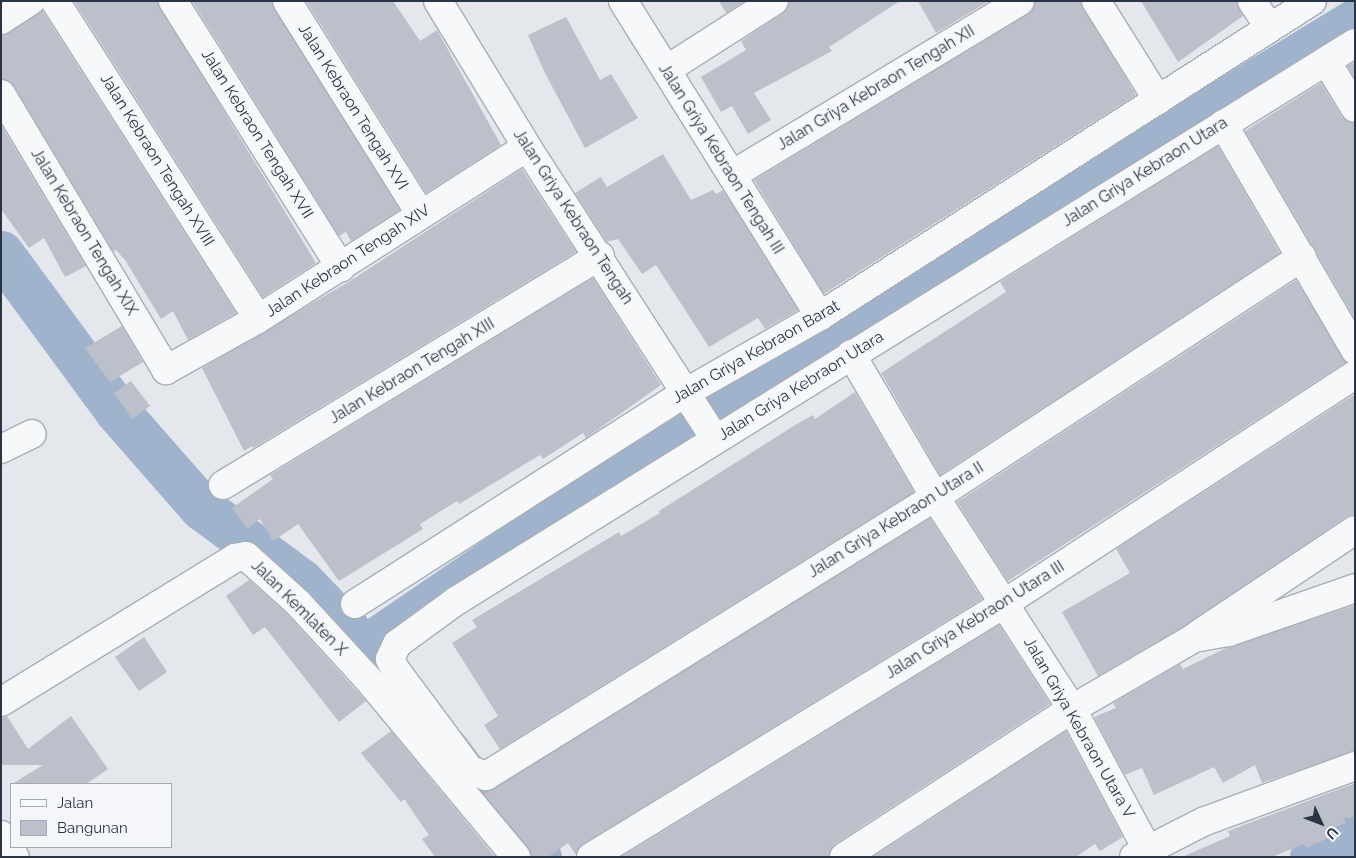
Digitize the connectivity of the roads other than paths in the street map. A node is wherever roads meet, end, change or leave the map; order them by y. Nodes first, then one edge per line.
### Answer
1 (30, 1) edge
2 (55, 1) edge
3 (173, 1) edge
4 (287, 1) edge
5 (438, 1) edge
6 (623, 1) edge
7 (774, 1) edge
8 (1020, 1) edge
9 (1096, 1) edge
10 (1252, 1) edge
11 (1312, 1) edge
12 (1, 20) edge
13 (1269, 27) junction
14 (1355, 43) edge
15 (1326, 61) junction
16 (666, 70) junction
17 (1, 94) edge
18 (1158, 100) junction
19 (1355, 108) edge
20 (1223, 124) junction
21 (527, 147) junction
22 (732, 175) junction
23 (420, 213) junction
24 (600, 256) junction
25 (1302, 257) junction
26 (341, 268) junction
27 (820, 316) junction
28 (258, 319) junction
29 (1355, 350) edge
30 (851, 354) junction
31 (166, 370) joint
32 (1355, 375) edge
33 (689, 399) junction
34 (32, 434) dead end
35 (713, 435) junction
36 (1, 449) edge
37 (223, 485) dead end
38 (935, 497) junction
39 (1355, 530) edge
40 (1355, 588) edge
41 (1005, 603) junction
42 (355, 604) dead end
43 (1194, 638) junction
44 (1, 702) edge
45 (1072, 709) junction
46 (1355, 766) edge
47 (486, 776) joint
48 (1, 835) edge
49 (1141, 853) edge
50 (15, 857) edge
51 (516, 857) edge
52 (591, 857) edge
53 (844, 857) edge

1 - 12 street
2 - 28 street, Jalan Kebraon Tengah XVIII
3 - 26 street, Jalan Kebraon Tengah XVII
4 - 23 street, Jalan Kebraon Tengah XVI
5 - 21 street, Jalan Griya Kebraon Tengah
6 - 16 street, Jalan Griya Kebraon Tengah III
7 - 16 street
8 - 22 street, Jalan Griya Kebraon Tengah XII
9 - 18 street
10 - 13 street
11 - 13 street, Jalan Griya Kebraon Barat
13 - 18 street, Jalan Griya Kebraon Barat
14 - 15 street, Jalan Griya Kebraon Utara
15 - 19 street
15 - 20 street, Jalan Griya Kebraon Utara
16 - 22 street, Jalan Griya Kebraon Tengah III
17 - 31 street, Jalan Kebraon Tengah XIX
18 - 27 street, Jalan Griya Kebraon Barat
20 - 25 street
20 - 30 street, Jalan Griya Kebraon Utara
21 - 23 street, Jalan Kebraon Tengah XIV
21 - 24 street, Jalan Griya Kebraon Tengah
22 - 27 street, Jalan Griya Kebraon Tengah III
23 - 26 street, Jalan Kebraon Tengah XIV
24 - 33 street, Jalan Griya Kebraon Tengah
24 - 37 street, Jalan Kebraon Tengah XIII
25 - 29 street
25 - 38 street, Jalan Griya Kebraon Utara II
26 - 28 street, Jalan Kebraon Tengah XIV
27 - 33 street, Jalan Griya Kebraon Barat
28 - 31 street, Jalan Kebraon Tengah XIV
30 - 35 street, Jalan Griya Kebraon Utara
30 - 38 street, Jalan Griya Kebraon Utara V
32 - 41 street, Jalan Griya Kebraon Utara III
33 - 35 street, Jalan Griya Kebraon Tengah
33 - 42 street, Jalan Griya Kebraon Barat
34 - 36 street
35 - 47 street, Jalan Griya Kebraon Utara
38 - 41 street, Jalan Griya Kebraon Utara V
38 - 47 street, Jalan Griya Kebraon Utara II
39 - 43 street
40 - 43 street
41 - 45 street, Jalan Griya Kebraon Utara V
41 - 52 street, Jalan Griya Kebraon Utara III
43 - 45 street
44 - 51 street, Jalan Kemlaten X
45 - 49 street, Jalan Griya Kebraon Utara V
45 - 53 street
46 - 49 street
48 - 50 street

